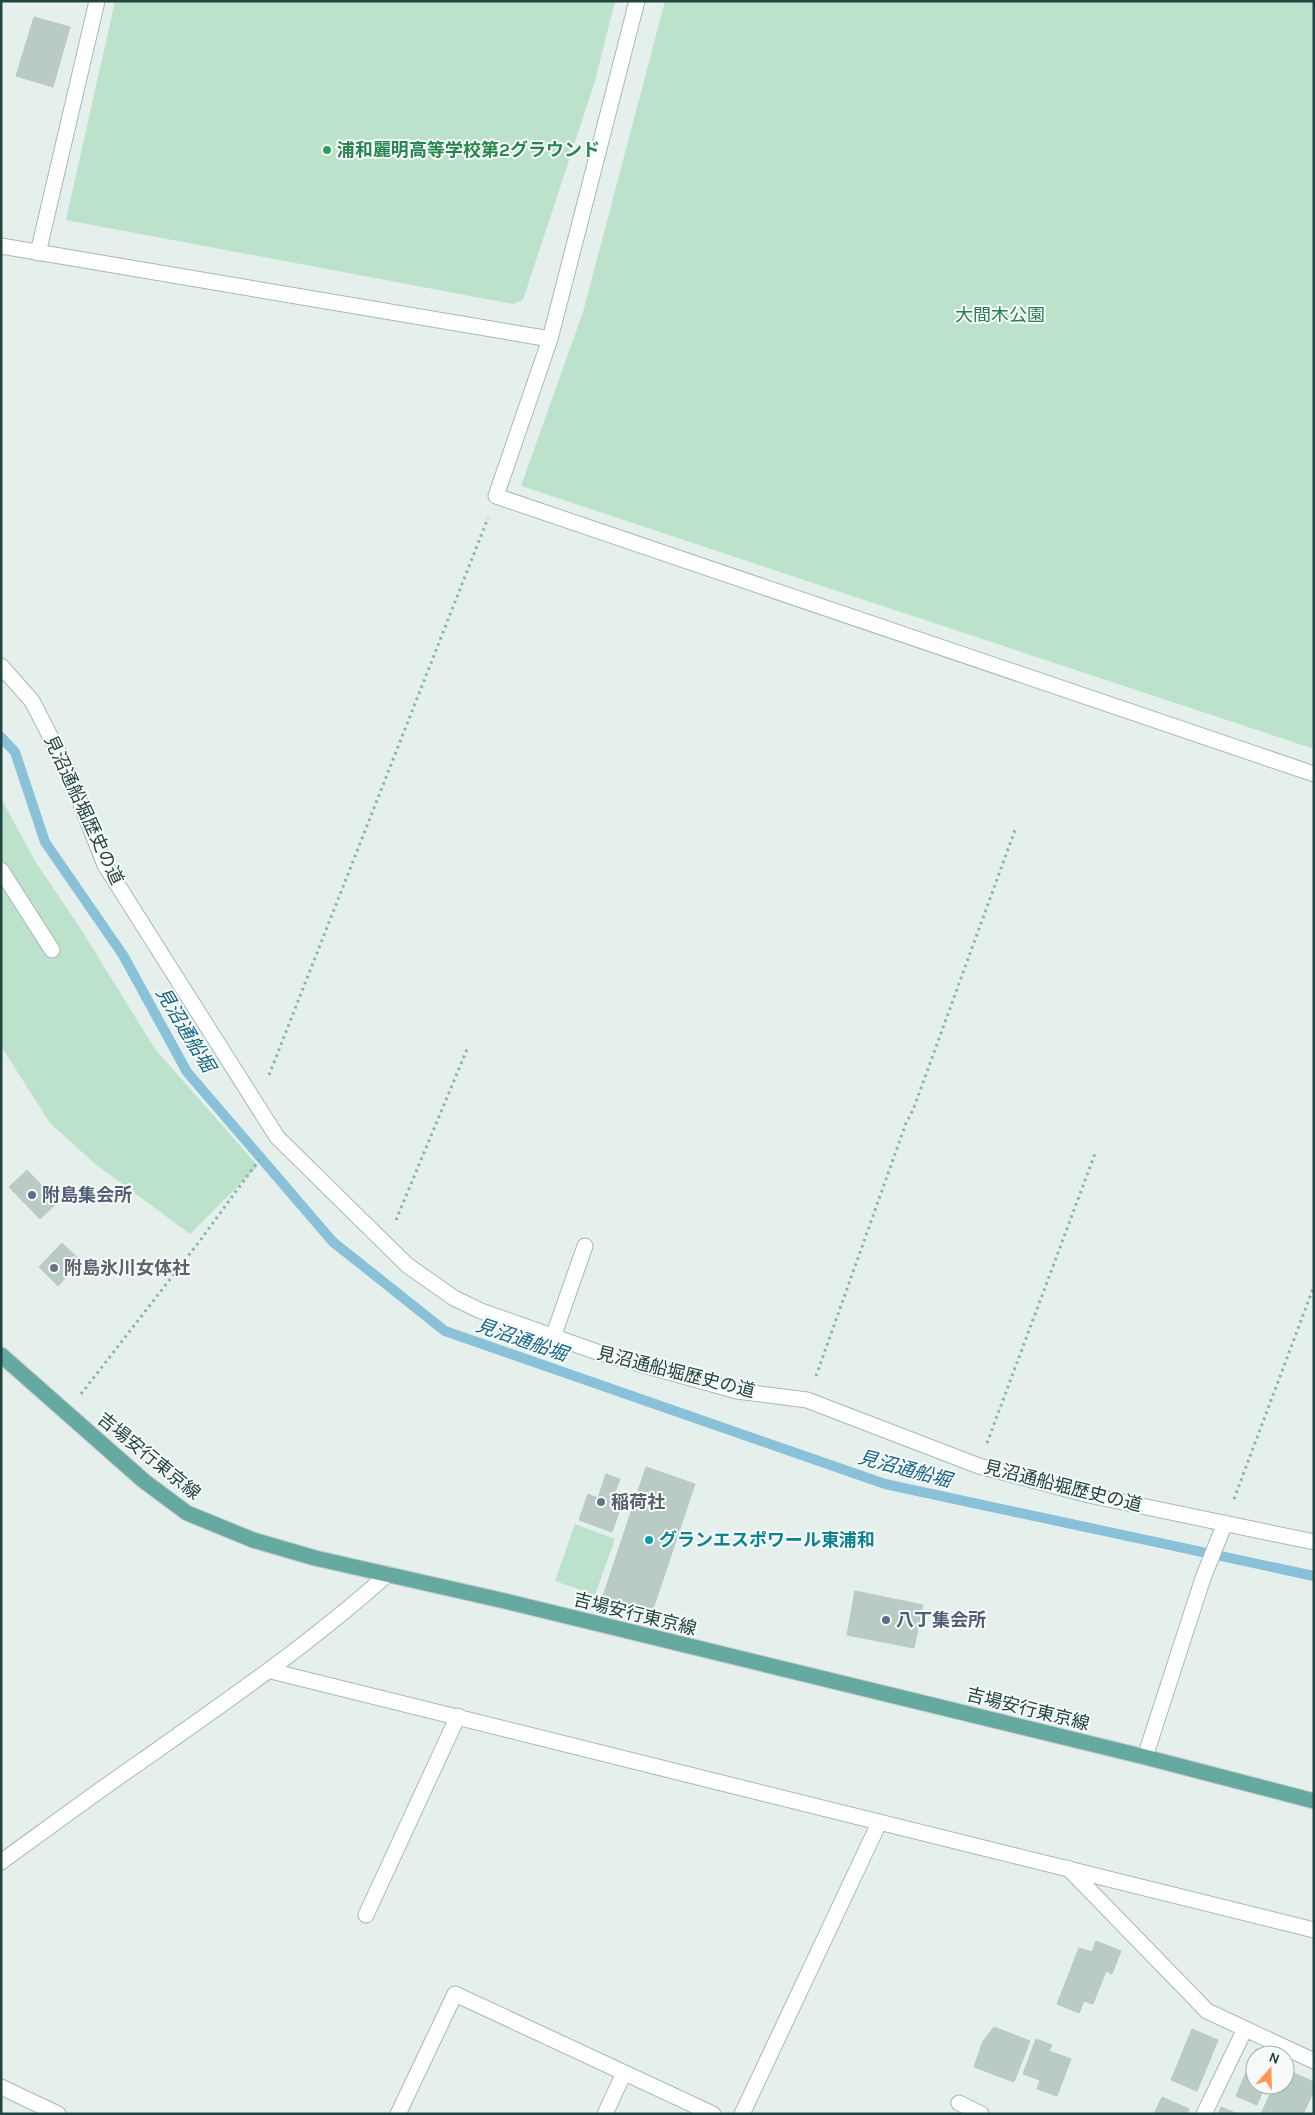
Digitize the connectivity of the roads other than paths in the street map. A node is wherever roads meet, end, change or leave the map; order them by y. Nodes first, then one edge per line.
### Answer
1 (97, 1) edge
2 (637, 1) edge
3 (1, 246) edge
4 (38, 253) junction
5 (550, 339) junction
6 (1, 666) edge
7 (1314, 774) edge
8 (1, 870) edge
9 (52, 950) dead end
10 (585, 1246) dead end
11 (553, 1337) junction
12 (1, 1356) edge
13 (1225, 1523) junction
14 (1314, 1542) edge
15 (388, 1574) junction
16 (271, 1671) junction
17 (458, 1716) junction
18 (1145, 1757) junction
19 (1314, 1801) edge
20 (879, 1823) junction
21 (1, 1862) edge
22 (1066, 1867) junction
23 (366, 1915) dead end
24 (1314, 1930) edge
25 (1245, 2029) junction
26 (1314, 2061) edge
27 (624, 2073) junction
28 (1, 2087) edge
29 (959, 2103) dead end
30 (58, 2114) edge
31 (398, 2114) edge
32 (605, 2114) edge
33 (713, 2114) edge
34 (742, 2114) edge
35 (981, 2114) edge
36 (1204, 2114) edge

1 - 4 street
2 - 5 street
3 - 4 street
4 - 5 street
5 - 7 street
6 - 11 street, 見沼通船堀歴史の道
8 - 9 street
10 - 11 street
11 - 13 street, 見沼通船堀歴史の道
12 - 15 main road, 吉場安行東京線
13 - 14 street, 見沼通船堀歴史の道
13 - 18 street
15 - 16 street
15 - 18 main road, 吉場安行東京線
16 - 17 street
16 - 21 street
17 - 20 street
17 - 23 street
18 - 19 main road, 吉場安行東京線
20 - 22 street
20 - 34 street
22 - 24 street
22 - 25 street
25 - 26 street
25 - 36 street
27 - 31 street
27 - 32 street
27 - 33 street
28 - 30 street
29 - 35 street

